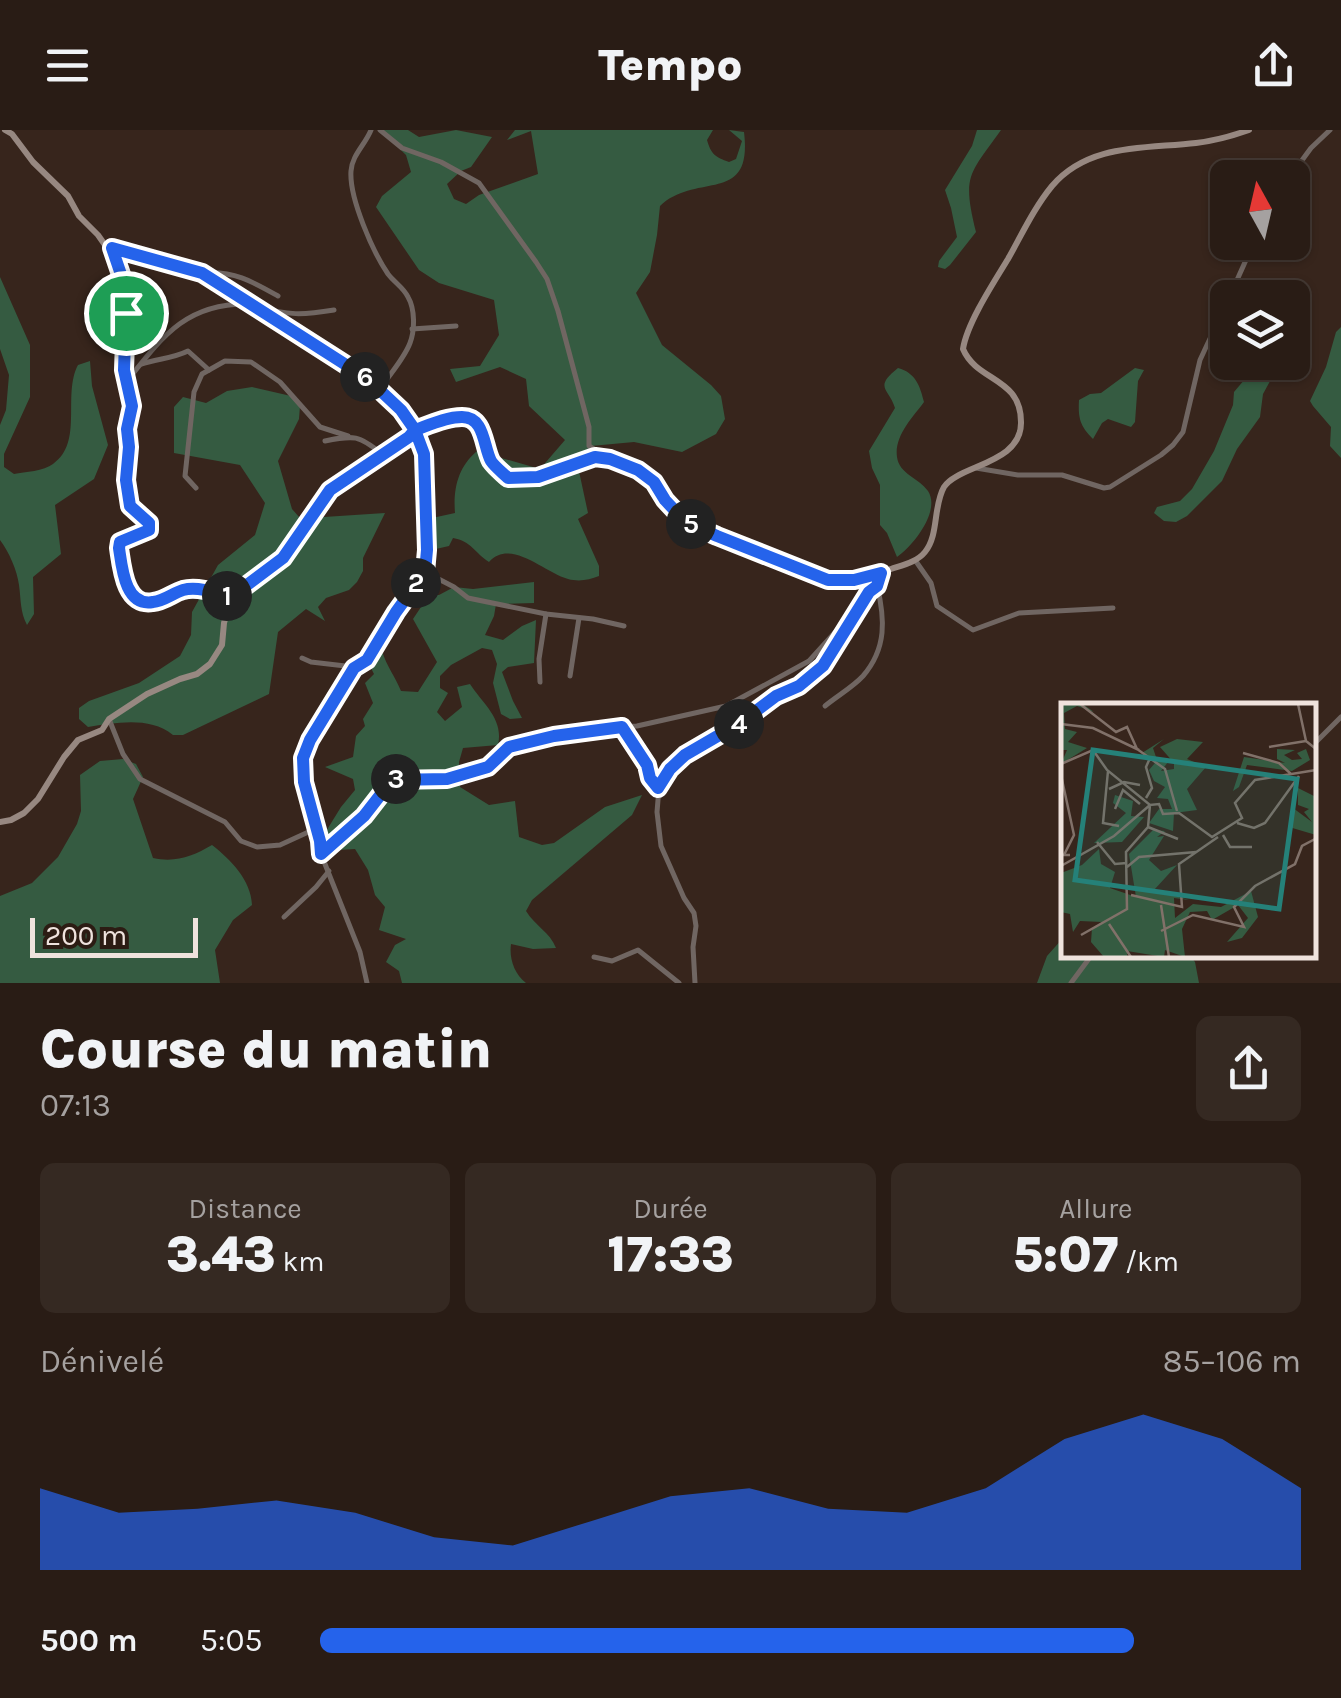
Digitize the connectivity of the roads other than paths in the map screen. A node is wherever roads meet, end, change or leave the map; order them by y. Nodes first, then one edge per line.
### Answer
1 (5, 130) edge
2 (371, 130) edge
3 (380, 130) edge
4 (1249, 130) edge
5 (1330, 130) edge
6 (1302, 160) edge
7 (112, 248) junction
8 (202, 273) junction
9 (278, 296) dead end
10 (250, 304) junction
11 (334, 310) dead end
12 (456, 326) dead end
13 (412, 329) junction
14 (1210, 338) edge
15 (139, 365) junction
16 (209, 370) junction
17 (127, 381) junction
18 (380, 389) junction
19 (415, 430) junction
20 (348, 436) junction
21 (325, 442) dead end
22 (382, 454) junction
23 (610, 459) junction
24 (976, 468) junction
25 (196, 488) dead end
26 (915, 560) junction
27 (425, 572) junction
28 (881, 573) junction
29 (877, 586) junction
30 (868, 596) junction
31 (231, 597) junction
32 (1113, 608) dead end
33 (546, 614) junction
34 (579, 618) junction
35 (624, 626) dead end
36 (302, 658) dead end
37 (354, 668) junction
38 (570, 676) dead end
39 (540, 682) dead end
40 (825, 706) dead end
41 (1341, 717) edge
42 (109, 719) junction
43 (622, 727) junction
44 (1316, 742) edge
45 (658, 788) junction
46 (0, 822) edge
47 (317, 828) junction
48 (321, 854) junction
49 (328, 871) junction
50 (284, 918) dead end
51 (594, 957) dead end
52 (1090, 958) edge
53 (367, 983) edge
54 (679, 983) edge
55 (694, 983) edge
56 (1071, 983) edge

1 - 7 street
2 - 13 street
3 - 23 street
4 - 24 street
5 - 6 street
7 - 8 street
7 - 17 street
8 - 9 street
8 - 10 street
10 - 11 street
10 - 15 street
10 - 18 street
12 - 13 street
13 - 18 street
14 - 24 street
15 - 16 street
15 - 17 street
16 - 20 street
16 - 25 street
17 - 31 street
18 - 19 street
19 - 22 street
19 - 23 street
19 - 27 street
20 - 21 street
20 - 22 street
22 - 31 street
23 - 28 street
24 - 26 street
26 - 28 street
26 - 32 street
27 - 33 street
27 - 37 street
28 - 29 street
29 - 30 street
29 - 40 street
30 - 43 street
30 - 45 street
31 - 42 street
33 - 34 street
33 - 39 street
34 - 35 street
34 - 38 street
36 - 37 street
37 - 47 street
41 - 44 street
42 - 46 street
42 - 47 street
43 - 45 street
43 - 48 street
45 - 55 street
47 - 48 street
48 - 49 street
49 - 50 street
49 - 53 street
51 - 54 street
52 - 56 street

